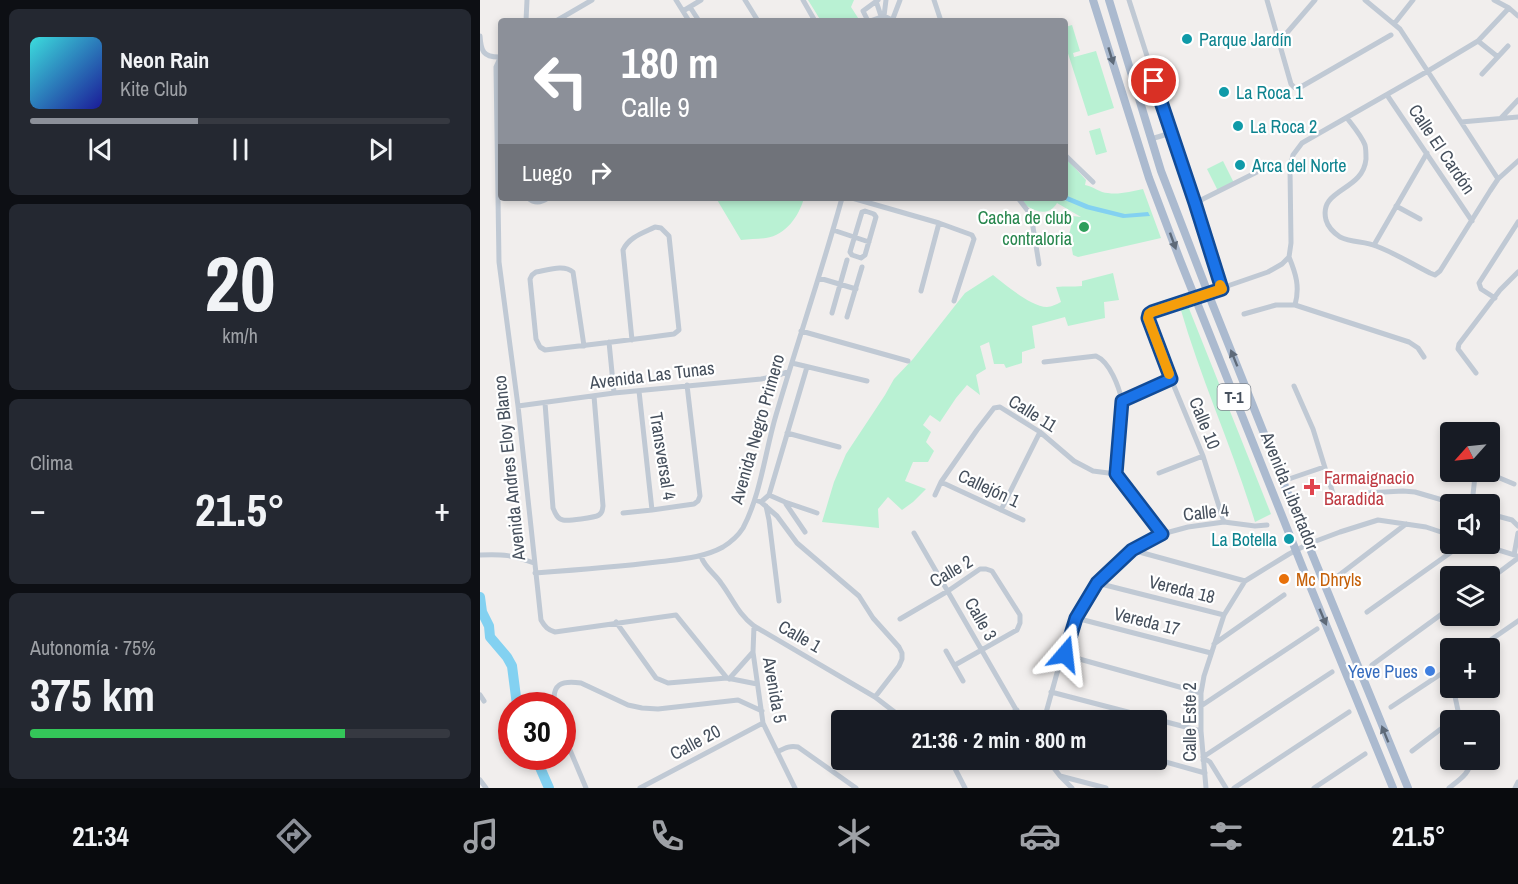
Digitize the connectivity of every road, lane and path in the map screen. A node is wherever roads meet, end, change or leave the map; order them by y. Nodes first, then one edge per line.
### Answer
1 (527, 0) edge
2 (592, 0) edge
3 (676, 0) edge
4 (701, 0) edge
5 (745, 0) edge
6 (802, 0) edge
7 (886, 0) edge
8 (900, 0) edge
9 (934, 0) edge
10 (1093, 0) edge
11 (1109, 0) edge
12 (1129, 0) edge
13 (1267, 0) edge
14 (1315, 0) edge
15 (1365, 0) edge
16 (1413, 0) edge
17 (1494, 0) edge
18 (877, 1) edge
19 (690, 7) junction
20 (1509, 8) junction
21 (683, 11) junction
22 (883, 16) junction
23 (1518, 16) edge
24 (526, 18) edge
25 (561, 18) edge
26 (687, 18) edge
27 (697, 18) edge
28 (756, 18) edge
29 (813, 18) edge
30 (867, 18) edge
31 (877, 18) edge
32 (888, 18) edge
33 (893, 18) edge
34 (940, 18) edge
35 (1394, 24) junction
36 (1390, 35) dead end
37 (480, 36) edge
38 (1478, 40) junction
39 (1279, 42) junction
40 (1508, 46) dead end
41 (498, 56) edge
42 (1498, 57) junction
43 (498, 62) edge
44 (1428, 71) junction
45 (1482, 74) dead end
46 (1153, 76) junction
47 (1134, 83) junction
48 (1387, 95) junction
49 (1518, 100) edge
50 (1518, 117) edge
51 (1347, 118) junction
52 (1501, 118) junction
53 (1461, 122) junction
54 (1171, 133) junction
55 (1151, 139) junction
56 (1427, 153) junction
57 (1068, 158) edge
58 (1518, 160) edge
59 (1273, 164) dead end
60 (1498, 179) junction
61 (1093, 182) dead end
62 (498, 197) edge
63 (498, 201) edge
64 (841, 201) edge
65 (862, 201) edge
66 (1020, 201) edge
67 (1195, 203) junction
68 (1396, 206) junction
69 (1420, 219) dead end
70 (1472, 221) junction
71 (1518, 222) edge
72 (939, 223) junction
73 (834, 230) junction
74 (855, 237) junction
75 (869, 242) junction
76 (1374, 245) junction
77 (1289, 257) junction
78 (847, 260) dead end
79 (1039, 264) dead end
80 (862, 267) dead end
81 (1518, 272) edge
82 (819, 278) junction
83 (840, 284) junction
84 (856, 289) junction
85 (1222, 289) junction
86 (921, 291) dead end
87 (1208, 293) junction
88 (1195, 298) junction
89 (1495, 298) junction
90 (954, 301) dead end
91 (1295, 305) junction
92 (832, 313) dead end
93 (1244, 314) dead end
94 (847, 317) dead end
95 (801, 331) junction
96 (632, 340) junction
97 (609, 342) junction
98 (584, 346) junction
99 (1424, 357) dead end
100 (908, 362) dead end
101 (1044, 362) dead end
102 (792, 363) junction
103 (807, 366) junction
104 (789, 371) junction
105 (1476, 373) dead end
106 (1171, 379) junction
107 (867, 381) dead end
108 (687, 386) junction
109 (1294, 386) dead end
110 (639, 391) junction
111 (614, 393) junction
112 (594, 396) junction
113 (1122, 401) junction
114 (545, 403) junction
115 (518, 406) junction
116 (1040, 432) junction
117 (787, 433) junction
118 (839, 447) dead end
119 (1203, 456) junction
120 (1324, 467) junction
121 (1159, 473) dead end
122 (1116, 474) junction
123 (1500, 478) edge
124 (941, 482) junction
125 (1283, 482) junction
126 (1514, 484) dead end
127 (1365, 493) dead end
128 (769, 495) junction
129 (935, 495) dead end
130 (1334, 497) dead end
131 (1440, 499) edge
132 (760, 502) junction
133 (784, 502) junction
134 (652, 510) junction
135 (1000, 510) junction
136 (623, 513) dead end
137 (817, 513) dead end
138 (1500, 517) edge
139 (1023, 520) dead end
140 (1224, 522) junction
141 (1406, 524) junction
142 (1268, 525) dead end
143 (1518, 526) edge
144 (805, 532) dead end
145 (1440, 532) edge
146 (914, 533) dead end
147 (1518, 533) edge
148 (1162, 534) junction
149 (1308, 544) junction
150 (1132, 550) junction
151 (1296, 550) junction
152 (1500, 551) edge
153 (1449, 554) edge
154 (480, 555) edge
155 (701, 556) junction
156 (1517, 556) edge
157 (534, 562) junction
158 (1500, 570) edge
159 (535, 573) junction
160 (1338, 576) dead end
161 (1245, 581) junction
162 (1097, 583) junction
163 (948, 591) junction
164 (1284, 596) dead end
165 (779, 601) dead end
166 (1367, 612) dead end
167 (1224, 615) junction
168 (1440, 615) edge
169 (1076, 618) junction
170 (900, 619) dead end
171 (1518, 621) edge
172 (616, 622) junction
173 (754, 626) junction
174 (1317, 629) dead end
175 (1493, 638) edge
176 (1214, 644) junction
177 (982, 650) junction
178 (946, 651) dead end
179 (753, 652) junction
180 (1211, 653) junction
181 (1065, 654) junction
182 (955, 665) junction
183 (1372, 665) dead end
184 (1332, 672) dead end
185 (1440, 676) edge
186 (728, 679) junction
187 (963, 681) dead end
188 (757, 684) junction
189 (555, 692) edge
190 (1051, 692) junction
191 (1201, 693) junction
192 (875, 697) junction
193 (1201, 706) junction
194 (1391, 707) dead end
195 (892, 710) edge
196 (1017, 710) edge
197 (1046, 710) edge
198 (762, 711) junction
199 (1349, 712) dead end
200 (763, 723) junction
201 (1440, 730) edge
202 (1201, 731) junction
203 (1412, 751) dead end
204 (777, 752) junction
205 (1365, 754) dead end
206 (1203, 759) junction
207 (1167, 762) edge
208 (576, 765) edge
209 (956, 770) edge
210 (1055, 770) edge
211 (1468, 770) edge
212 (1204, 773) junction
213 (1060, 776) junction
214 (480, 780) edge
215 (1518, 782) edge
216 (964, 787) edge
217 (486, 788) edge
218 (586, 788) edge
219 (640, 788) edge
220 (795, 788) edge
221 (856, 788) edge
222 (1072, 788) edge
223 (1106, 788) edge
224 (1206, 788) edge
225 (1226, 788) edge
226 (1234, 788) edge
227 (1314, 788) edge
228 (1393, 788) edge
229 (1408, 788) edge
230 (1449, 788) edge
231 (1515, 788) edge

1 - 24 street
2 - 25 street
3 - 21 street
4 - 19 street
5 - 28 street
6 - 29 street
7 - 22 street
8 - 33 street
9 - 34 street
10 -> 88 main road, Avenida Libertador / T-1
11 - 47 main road, Avenida Libertador / T-1
12 - 46 street
13 - 39 street
14 - 39 street
15 - 35 street
16 - 35 street
17 - 20 street
18 - 22 street
18 - 30 street
19 - 21 street
19 - 27 street
20 - 23 street
20 - 38 street
21 - 26 street
22 - 31 street
22 - 32 street
35 - 44 street
36 - 39 street
37 - 41 street
38 - 42 street
38 - 44 street
40 - 42 street
42 - 45 street
43 - 62 street, Avenida Andres Eloy Blanco
44 - 48 street
44 - 53 street
46 - 47 street
46 - 54 street
47 - 55 main road, Avenida Libertador / T-1
48 - 51 street
48 - 56 street, Calle El Cardón
49 - 52 street
50 - 52 street
51 - 76 street
51 - 77 street
52 - 53 street
53 - 60 street
54 - 55 street
54 - 67 street
55 - 87 main road, Avenida Libertador / T-1
56 - 68 street
56 - 70 street, Calle El Cardón
57 - 61 street
58 - 60 street
59 - 67 street
60 - 70 street
63 - 115 street, Avenida Andres Eloy Blanco
64 - 73 street, Avenida Negro Primero
65 - 72 street
66 - 79 street
67 - 85 street
68 - 69 street
68 - 76 street
70 - 76 street
71 - 89 street
72 - 86 street
72 - 90 street
73 - 74 street
73 - 82 street, Avenida Negro Primero
74 - 75 street
74 - 75 street
74 - 75 street
77 - 85 street
77 - 91 street
78 - 83 street
80 - 84 street
81 - 89 street
82 - 83 street
82 - 95 street, Avenida Negro Primero
83 - 84 street
83 - 92 street
84 - 94 street
85 - 87 street
87 - 88 street
125 -> 87 main road, Avenida Libertador / T-1
88 - 106 street, Calle 10
88 - 151 main road, Avenida Libertador / T-1
89 - 105 street
91 - 93 street
91 - 99 street
95 - 100 street
95 - 102 street, Avenida Negro Primero
96 - 96 street
96 - 97 street
97 - 98 street
97 - 111 street
98 - 98 street
101 - 113 street
102 - 103 street
102 - 104 street, Avenida Negro Primero
103 - 107 street
103 - 117 street
104 - 108 street, Avenida Las Tunas
104 - 132 street, Avenida Negro Primero
106 - 113 street
106 - 119 street, Calle 10
108 - 110 street, Avenida Las Tunas
108 - 134 street, Transversal 4
109 - 120 street
110 - 111 street, Avenida Las Tunas
110 - 134 street, Transversal 4
111 - 112 street, Avenida Las Tunas
112 - 114 street, Avenida Las Tunas
112 - 114 street
113 - 122 street
114 - 115 street, Avenida Las Tunas
115 - 157 street, Avenida Andres Eloy Blanco
116 - 122 street, Calle 11
116 - 124 street, Calle 11
116 - 135 street
117 - 118 street
117 - 128 street
119 - 121 street
119 - 140 street, Calle 10
120 - 125 street
120 - 130 street
122 - 148 street
123 - 126 street
124 - 129 street, Calle 11
124 - 135 street, Callejón 1
125 - 149 main road, Avenida Libertador / T-1
127 - 131 street
128 - 132 street
128 - 133 street
132 - 155 street, Avenida Negro Primero
132 - 165 street
132 - 192 street
133 - 137 street
133 - 144 street
134 - 136 street
135 - 139 street, Callejón 1
138 - 143 street
140 - 142 street, Calle 4
140 - 148 street, Calle 4
141 - 145 street, Calle Este 2
141 - 149 street, Calle Este 2
141 - 160 street
146 - 163 street, Calle 3
147 - 156 street
148 - 150 street, Calle 4
149 - 151 street, Calle Este 2
229 -> 149 main road, Avenida Libertador / T-1
150 - 161 street
150 - 162 street, Calle 4
151 - 161 street, Calle Este 2
151 -> 228 main road, Avenida Libertador / T-1
152 - 156 street
153 - 166 street
154 - 157 street
155 - 159 street, Avenida Negro Primero
155 - 173 street, Calle 1
156 - 158 street
157 - 159 street, Avenida Andres Eloy Blanco
159 - 172 street, Avenida Andres Eloy Blanco
161 - 167 street, Calle Este 2
162 - 167 street, Vereda 18
162 - 169 street, Calle 4
163 - 170 street, Calle 2
163 - 177 street, Calle 3
163 - 177 street, Calle 2
164 - 176 street
167 - 176 street, Calle Este 2
168 - 183 street
169 - 180 street, Vereda 17
169 - 181 street, Calle 4
171 - 175 street
172 - 186 street
172 - 186 street, Avenida Andres Eloy Blanco
173 - 179 street, Avenida 5
173 - 192 street, Calle 1
174 - 193 street
176 - 180 street, Calle Este 2
177 - 182 street, Calle 2
177 - 196 street, Calle 3
178 - 182 street
179 - 186 street
179 - 188 street, Avenida 5
180 - 191 street, Calle Este 2
181 - 190 street, Calle 4
181 - 191 street
182 - 187 street
184 - 206 street
185 - 194 street
186 - 188 street
188 - 198 street, Avenida 5
189 - 198 street
190 - 197 street, Calle 4
190 - 202 street
191 - 193 street, Calle Este 2
192 - 195 street, Calle 1
193 - 202 street, Calle Este 2
198 - 200 street, Avenida 5
199 - 226 street
200 - 204 street, Avenida 5
200 - 219 street, Calle 20
201 - 203 street
202 - 206 street, Calle Este 2
204 - 220 street, Avenida 5
204 - 221 street
205 - 227 street
206 - 212 street, Calle Este 2
206 - 225 street
207 - 212 street
208 - 218 street
209 - 216 street
210 - 213 street
211 - 230 street
212 - 224 street, Calle Este 2
213 - 222 street
213 - 223 street
214 - 217 street
215 - 231 street

